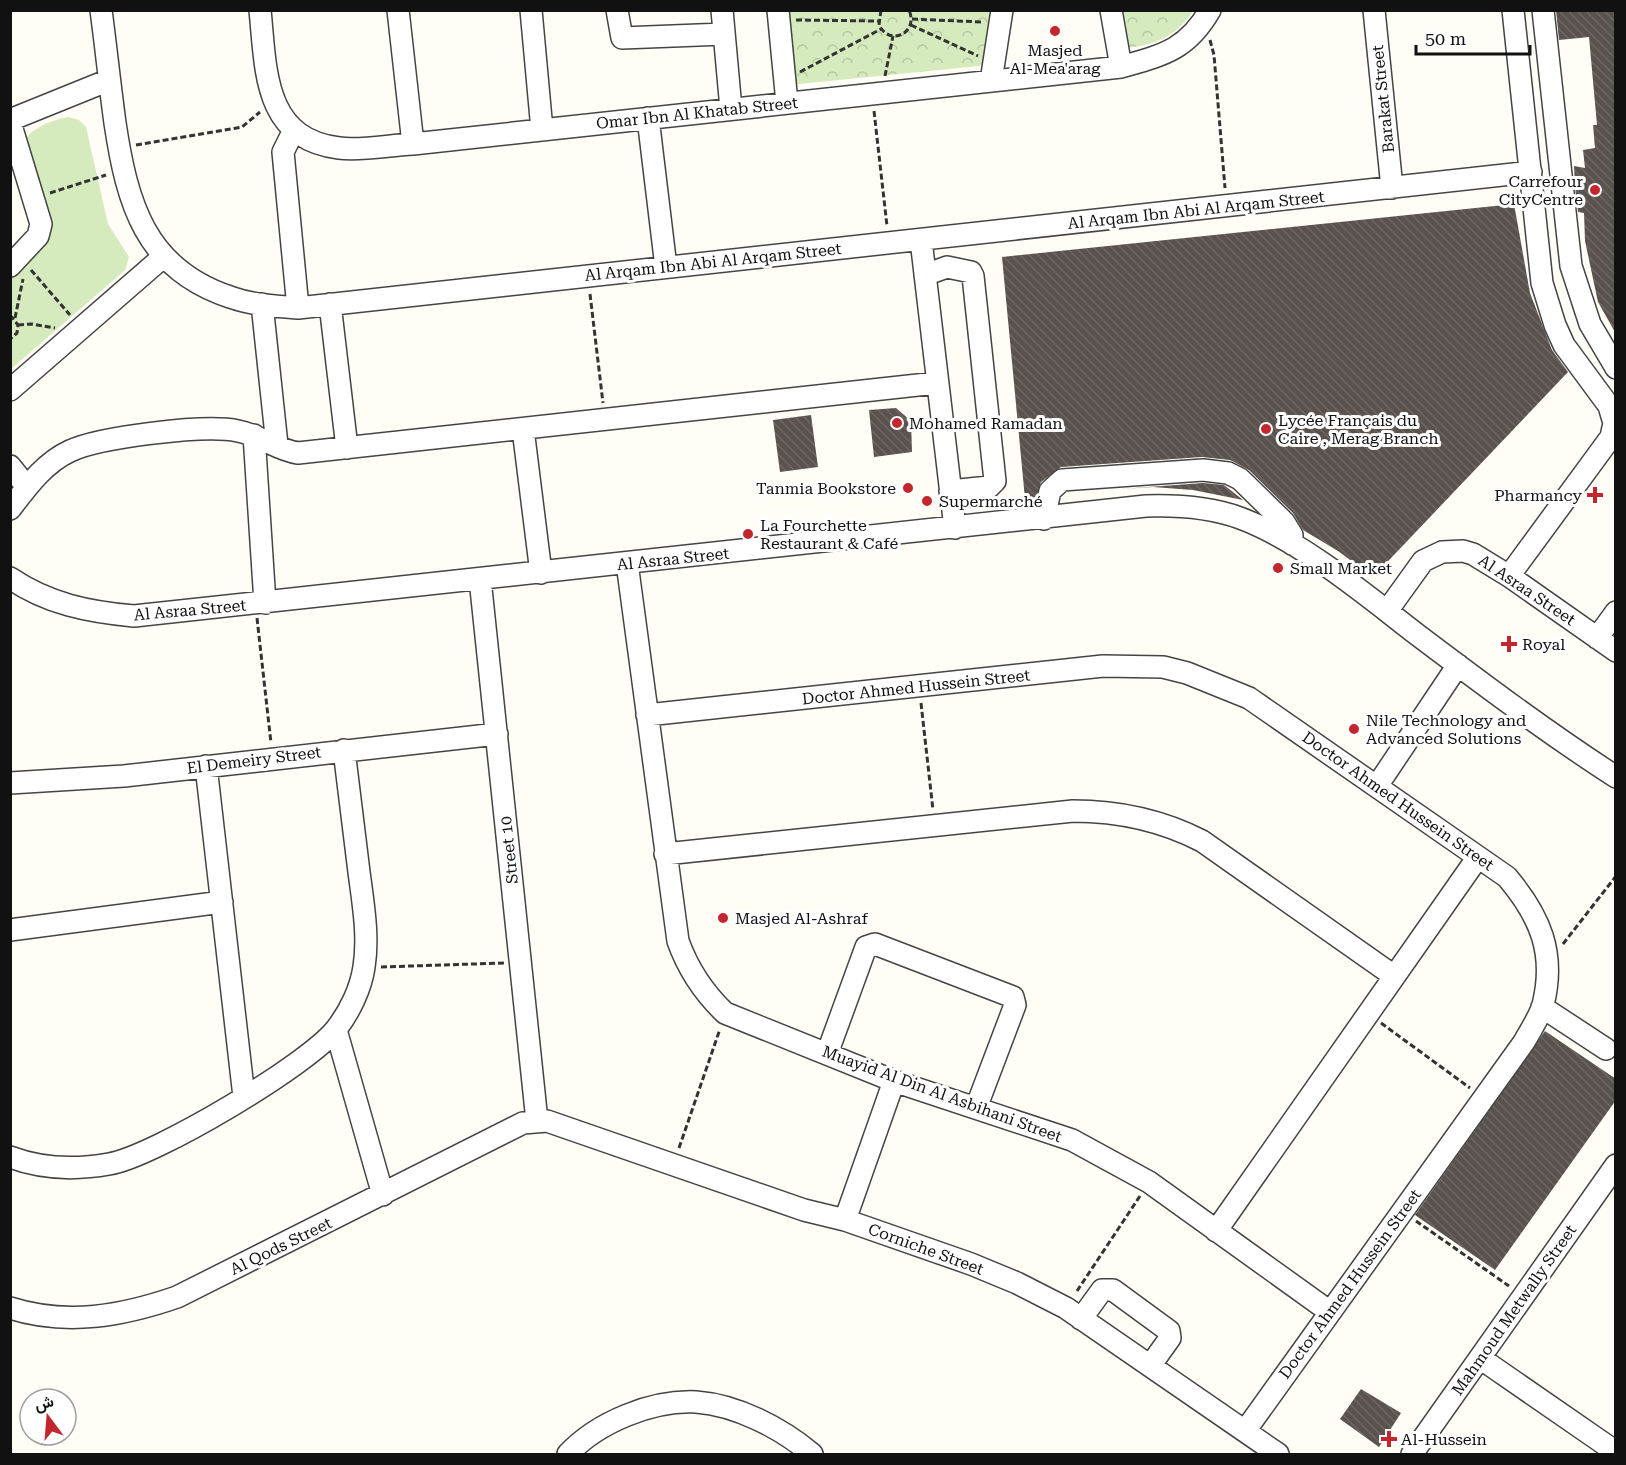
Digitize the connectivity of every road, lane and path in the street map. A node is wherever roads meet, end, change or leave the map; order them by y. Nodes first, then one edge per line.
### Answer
1 (101, 10) edge
2 (260, 10) edge
3 (398, 10) edge
4 (531, 10) edge
5 (617, 10) edge
6 (722, 10) edge
7 (916, 10) edge
8 (1111, 10) edge
9 (1374, 10) edge
10 (1513, 10) edge
11 (1543, 10) edge
12 (880, 11) edge
13 (910, 11) edge
14 (779, 15) edge
15 (1001, 17) edge
16 (1206, 18) edge
17 (912, 19) junction
18 (878, 21) junction
19 (911, 25) junction
20 (881, 29) junction
21 (724, 34) junction
22 (892, 36) junction
23 (1121, 67) junction
24 (992, 72) junction
25 (109, 80) junction
26 (786, 80) junction
27 (877, 93) junction
28 (271, 96) junction
29 (787, 103) junction
30 (731, 109) junction
31 (648, 118) junction
32 (10, 121) edge
33 (294, 130) junction
34 (542, 130) junction
35 (413, 144) junction
36 (119, 147) junction
37 (122, 170) junction
38 (1531, 172) junction
39 (1392, 188) junction
40 (34, 199) junction
41 (1226, 206) junction
42 (921, 240) junction
43 (889, 243) junction
44 (163, 257) junction
45 (10, 266) edge
46 (666, 267) junction
47 (925, 275) junction
48 (588, 276) junction
49 (262, 304) junction
50 (330, 304) junction
51 (298, 308) junction
52 (10, 315) edge
53 (15, 318) junction
54 (18, 326) junction
55 (77, 332) junction
56 (10, 339) edge
57 (1616, 368) edge
58 (936, 383) junction
59 (10, 390) edge
60 (605, 420) junction
61 (1615, 423) edge
62 (523, 429) junction
63 (254, 435) junction
64 (277, 445) junction
65 (347, 448) junction
66 (10, 466) edge
67 (27, 487) junction
68 (950, 491) junction
69 (10, 509) edge
70 (1044, 519) junction
71 (955, 528) junction
72 (1292, 544) junction
73 (627, 564) junction
74 (541, 573) junction
75 (1509, 576) junction
76 (10, 578) edge
77 (480, 579) junction
78 (260, 604) junction
79 (1387, 611) junction
80 (1616, 612) edge
81 (1597, 638) junction
82 (1616, 651) edge
83 (1458, 665) junction
84 (919, 687) junction
85 (647, 715) junction
86 (496, 734) junction
87 (344, 750) junction
88 (273, 758) junction
89 (206, 766) junction
90 (1616, 777) edge
91 (10, 783) edge
92 (1377, 786) junction
93 (935, 828) junction
94 (665, 854) junction
95 (1478, 857) junction
96 (1616, 876) edge
97 (222, 902) junction
98 (10, 930) edge
99 (521, 963) junction
100 (1547, 964) junction
101 (364, 967) junction
102 (1395, 976) junction
103 (1542, 1007) junction
104 (725, 1013) junction
105 (1368, 1014) junction
106 (336, 1030) junction
107 (1606, 1049) dead end
108 (827, 1054) junction
109 (894, 1081) junction
110 (244, 1097) junction
111 (1484, 1098) junction
112 (976, 1108) junction
113 (537, 1121) junction
114 (10, 1157) edge
115 (674, 1164) junction
116 (1616, 1165) edge
117 (1149, 1182) junction
118 (383, 1195) junction
119 (1402, 1212) junction
120 (845, 1220) junction
121 (1216, 1231) junction
122 (1524, 1296) junction
123 (10, 1308) edge
124 (1330, 1312) junction
125 (1073, 1314) junction
126 (1480, 1358) junction
127 (1150, 1366) junction
128 (1245, 1431) junction
129 (1614, 1446) edge
130 (568, 1455) edge
131 (812, 1455) edge
132 (1278, 1455) edge
133 (1412, 1455) edge

1 - 25 street, Al Arqam Ibn Abi Al Arqam Street
2 - 28 street, Omar Ibn Al Khatab Street
3 - 35 street
4 - 34 street
5 - 21 street
6 - 21 street
7 - 13 path
8 - 23 street
9 - 39 street, Barakat Street
10 - 38 street
11 - 57 street
12 - 18 path
13 - 17 path
14 - 18 path
14 - 26 street
15 - 17 path
15 - 24 street
16 - 23 street, Omar Ibn Al Khatab Street
16 - 41 path
17 - 19 path
18 - 20 path
19 - 22 path
19 - 24 path
20 - 22 path
20 - 26 path
21 - 30 street
22 - 27 path
23 - 24 street, Omar Ibn Al Khatab Street
24 - 27 street, Omar Ibn Al Khatab Street
25 - 32 street
25 - 36 street, Al Arqam Ibn Abi Al Arqam Street
26 - 29 street
27 - 29 street, Omar Ibn Al Khatab Street
27 - 43 path
28 - 33 street, Omar Ibn Al Khatab Street
28 - 36 path
29 - 30 street, Omar Ibn Al Khatab Street
30 - 31 street, Omar Ibn Al Khatab Street
31 - 34 street, Omar Ibn Al Khatab Street
31 - 46 street
32 - 40 street
33 - 35 street, Omar Ibn Al Khatab Street
33 - 51 street
34 - 35 street, Omar Ibn Al Khatab Street
36 - 37 street, Al Arqam Ibn Abi Al Arqam Street
37 - 40 path
37 - 44 street, Al Arqam Ibn Abi Al Arqam Street
38 - 39 street, Al Arqam Ibn Abi Al Arqam Street
38 - 61 street
39 - 41 street, Al Arqam Ibn Abi Al Arqam Street
40 - 45 street
41 - 42 street, Al Arqam Ibn Abi Al Arqam Street
42 - 43 street, Al Arqam Ibn Abi Al Arqam Street
42 - 47 street
43 - 46 street, Al Arqam Ibn Abi Al Arqam Street
44 - 49 street, Al Arqam Ibn Abi Al Arqam Street
44 - 55 street
46 - 48 street, Al Arqam Ibn Abi Al Arqam Street
47 - 58 street
47 - 68 street
48 - 50 street, Al Arqam Ibn Abi Al Arqam Street
48 - 60 path
49 - 51 street, Al Arqam Ibn Abi Al Arqam Street
49 - 64 street
50 - 51 street, Al Arqam Ibn Abi Al Arqam Street
50 - 65 street
52 - 53 path
53 - 54 path
53 - 55 path
54 - 55 path
54 - 56 path
55 - 59 street
58 - 60 street
58 - 68 street
60 - 62 street
61 - 75 street
62 - 65 street
62 - 74 street
63 - 64 street
63 - 67 street
63 - 78 street
64 - 65 street
66 - 67 street
67 - 69 street
68 - 71 street
70 - 71 street, Al Asraa Street
70 - 72 street, Al Asraa Street
70 - 72 street
71 - 73 street, Al Asraa Street
72 - 79 street, Al Asraa Street
73 - 74 street, Al Asraa Street
73 - 85 street, Muayid Al Din Al Asbihani Street
74 - 77 street, Al Asraa Street
75 - 79 street, Al Asraa Street
75 - 81 street, Al Asraa Street
76 - 78 street, Al Asraa Street
77 - 78 street, Al Asraa Street
77 - 86 street, Street 10
78 - 88 path
79 - 83 street, Al Asraa Street
80 - 81 street
81 - 82 street, Al Asraa Street
83 - 90 street, Al Asraa Street
83 - 92 street
84 - 85 street, Doctor Ahmed Hussein Street
84 - 92 street, Doctor Ahmed Hussein Street
84 - 93 path
85 - 94 street, Muayid Al Din Al Asbihani Street
86 - 87 street, El Demeiry Street
86 - 99 street, Street 10
87 - 88 street, El Demeiry Street
87 - 101 street
88 - 89 street, El Demeiry Street
89 - 91 street, El Demeiry Street
89 - 97 street
92 - 95 street, Doctor Ahmed Hussein Street
93 - 94 street
93 - 102 street
94 - 104 street, Muayid Al Din Al Asbihani Street
95 - 100 street, Doctor Ahmed Hussein Street
95 - 102 street
96 - 100 path
97 - 98 street
97 - 110 street
99 - 101 path
99 - 113 street, Street 10
100 - 103 street, Doctor Ahmed Hussein Street
101 - 106 street
102 - 105 street
103 - 107 street
103 - 111 street, Doctor Ahmed Hussein Street
104 - 108 street, Muayid Al Din Al Asbihani Street
104 - 115 path
105 - 111 path
105 - 121 street
106 - 110 street
106 - 118 street
108 - 109 street, Muayid Al Din Al Asbihani Street
108 - 112 street
109 - 112 street, Muayid Al Din Al Asbihani Street
109 - 120 street
110 - 114 street
111 - 119 street, Doctor Ahmed Hussein Street
112 - 117 street, Muayid Al Din Al Asbihani Street
113 - 115 street, Corniche Street
113 - 118 street, Al Qods Street
115 - 120 street, Corniche Street
116 - 122 street, Mahmoud Metwally Street
117 - 121 street, Muayid Al Din Al Asbihani Street
117 - 125 path
118 - 123 street, Al Qods Street
119 - 122 path
119 - 124 street, Doctor Ahmed Hussein Street
120 - 125 street, Corniche Street
121 - 124 street, Muayid Al Din Al Asbihani Street
122 - 126 street, Mahmoud Metwally Street
124 - 128 street, Doctor Ahmed Hussein Street
125 - 127 street, Corniche Street
125 - 127 street
126 - 129 street
126 - 133 street, Mahmoud Metwally Street
127 - 128 street, Corniche Street
128 - 132 street, Corniche Street
130 - 131 street

